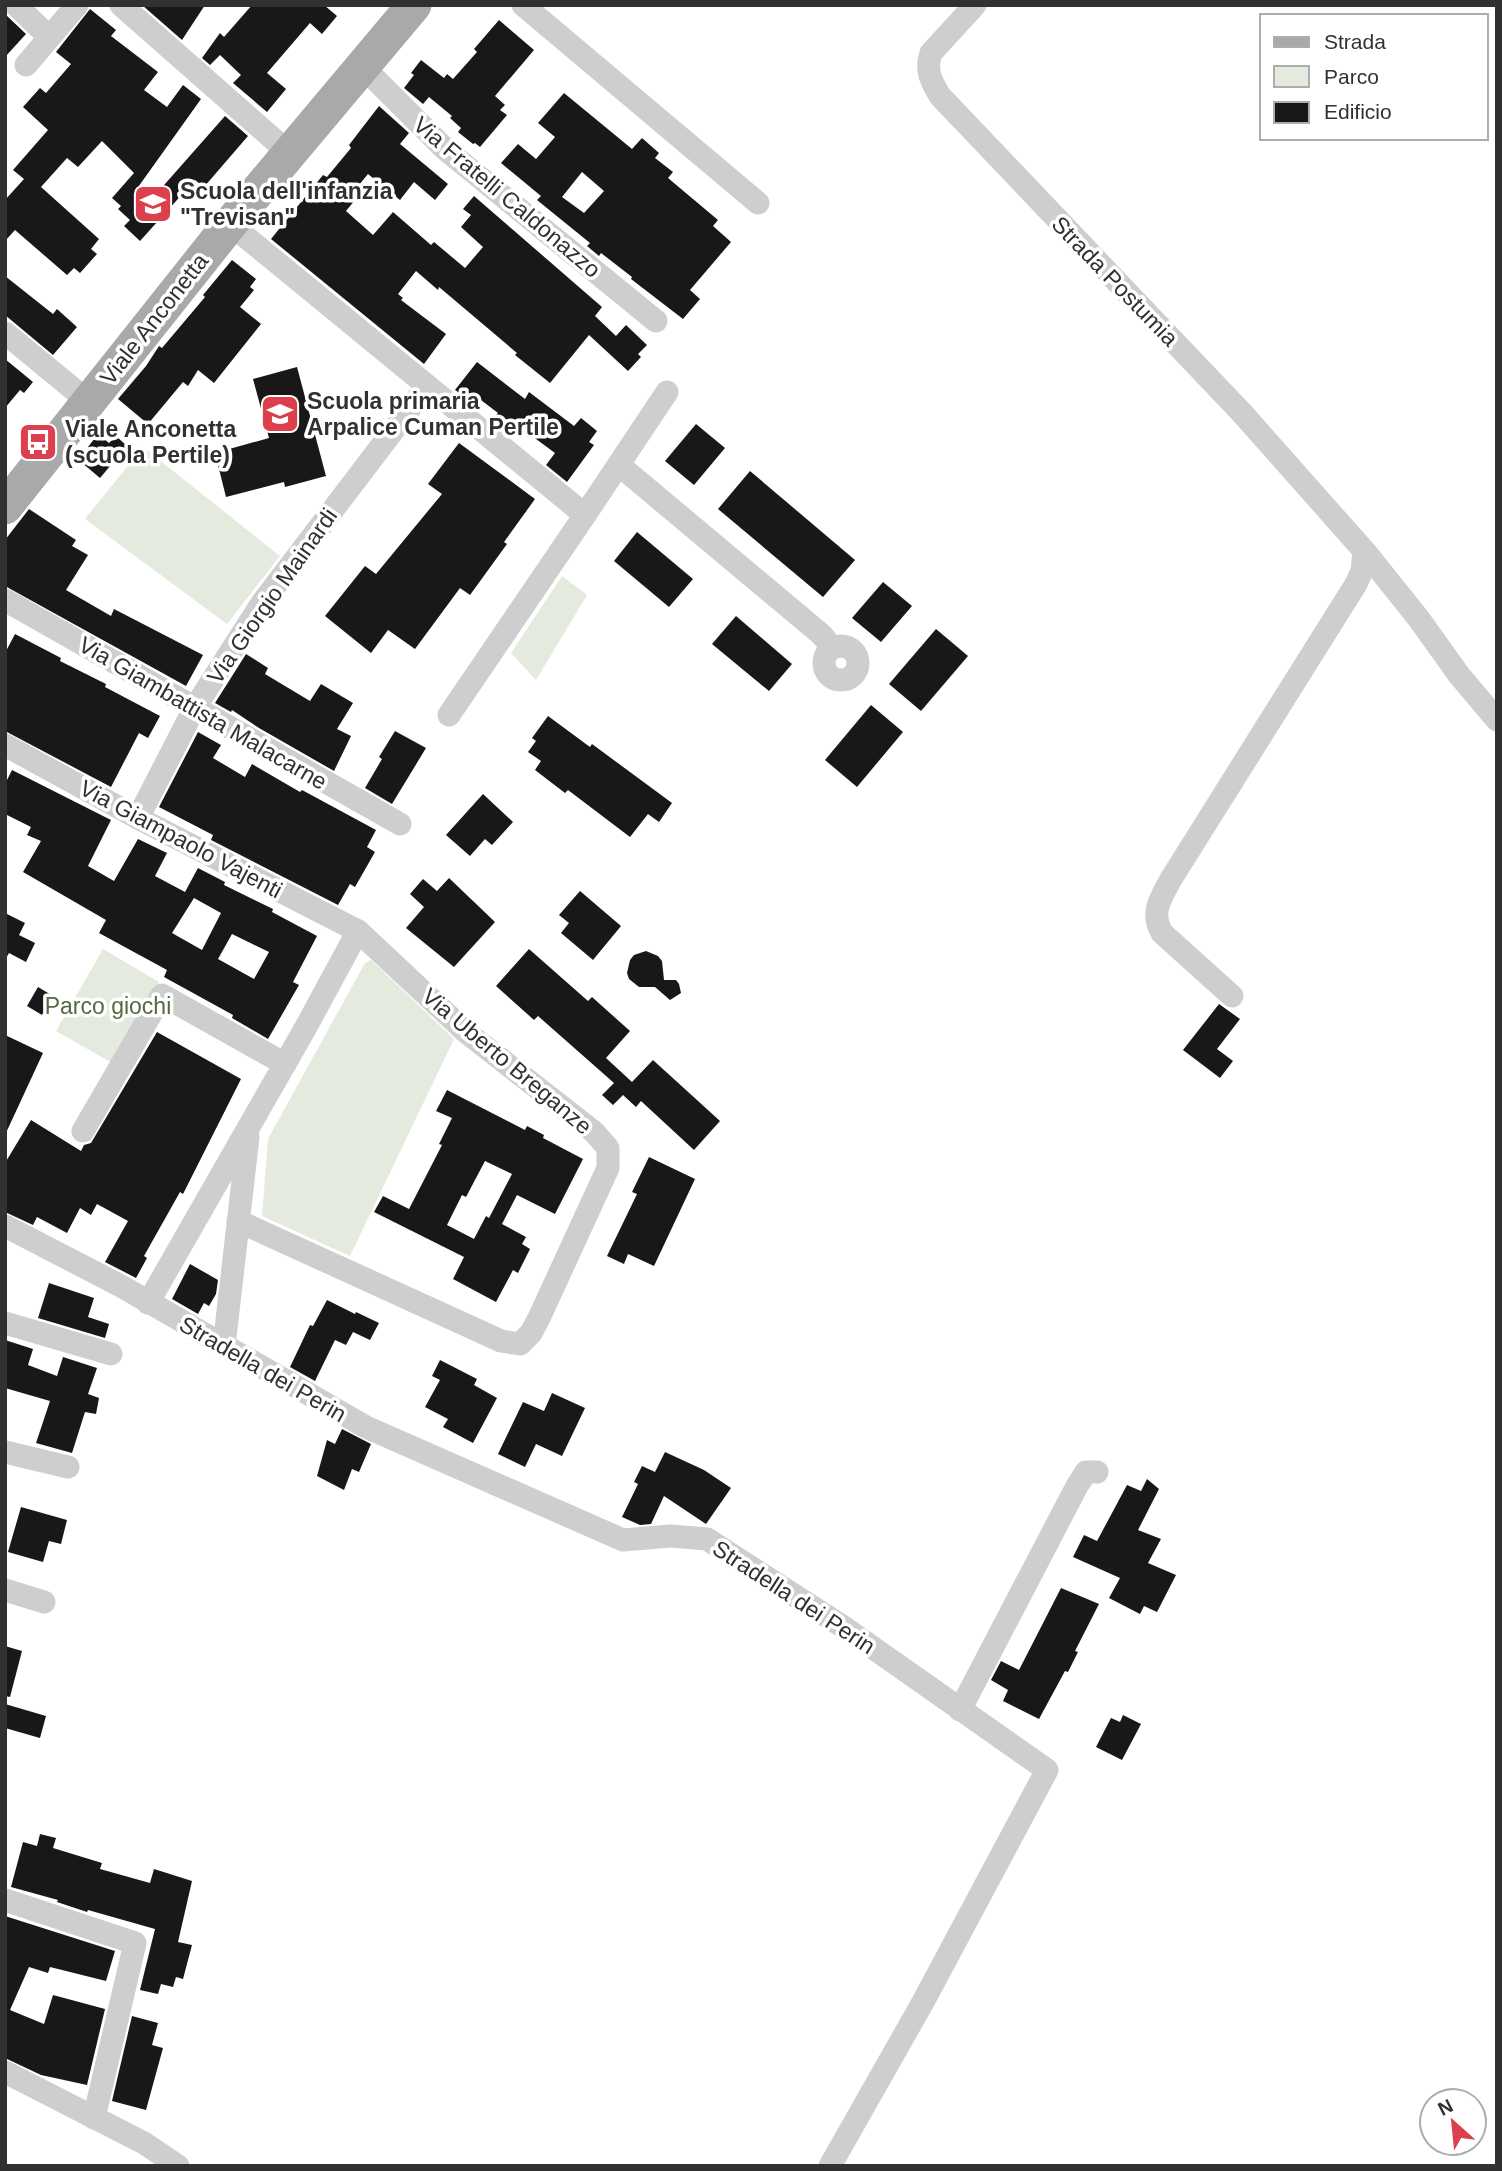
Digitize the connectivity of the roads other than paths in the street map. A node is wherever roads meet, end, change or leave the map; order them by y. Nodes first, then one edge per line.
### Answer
1 (16, 5) edge
2 (77, 5) edge
3 (121, 5) edge
4 (414, 5) edge
5 (523, 5) edge
6 (975, 5) edge
7 (49, 37) junction
8 (26, 65) dead end
9 (363, 67) junction
10 (289, 153) junction
11 (758, 203) dead end
12 (229, 224) junction
13 (656, 321) dead end
14 (5, 333) edge
15 (427, 386) junction
16 (667, 392) dead end
17 (89, 402) junction
18 (619, 465) junction
19 (5, 508) edge
20 (585, 515) junction
21 (1364, 551) junction
22 (5, 600) edge
23 (832, 648) dead end
24 (194, 709) junction
25 (449, 715) dead end
26 (1497, 720) edge
27 (5, 745) edge
28 (138, 818) junction
29 (400, 824) dead end
30 (358, 930) junction
31 (1232, 996) dead end
32 (285, 1064) junction
33 (249, 1128) junction
34 (83, 1131) dead end
35 (238, 1221) junction
36 (5, 1226) edge
37 (148, 1303) junction
38 (5, 1323) edge
39 (224, 1346) junction
40 (111, 1354) dead end
41 (5, 1452) edge
42 (68, 1467) dead end
43 (1097, 1472) dead end
44 (5, 1590) edge
45 (44, 1602) dead end
46 (960, 1710) junction
47 (5, 1900) edge
48 (5, 2072) edge
49 (94, 2118) junction
50 (178, 2166) edge
51 (830, 2166) edge

1 - 7 street
2 - 7 street
3 - 10 street
4 - 9 main road, Viale Anconetta
5 - 11 street
6 - 21 street, Strada Postumia
7 - 8 street
9 - 10 main road, Viale Anconetta
9 - 13 street, Via Fratelli Caldonazzo
10 - 12 main road, Viale Anconetta
12 - 15 street
12 - 17 main road, Viale Anconetta
14 - 17 street
15 - 20 street
15 - 24 street, Via Giorgio Mainardi
16 - 18 street
17 - 19 main road, Viale Anconetta
18 - 20 street
18 - 23 street
20 - 25 street
21 - 26 street, Strada Postumia
21 - 31 street
22 - 24 street, Via Giambattista Malacarne
24 - 28 street, Via Giorgio Mainardi
24 - 29 street, Via Giambattista Malacarne
27 - 28 street, Via Giampaolo Vajenti
28 - 30 street, Via Giampaolo Vajenti
30 - 32 street
30 - 35 street, Via Uberto Breganze
32 - 33 street
32 - 34 street
33 - 35 street
33 - 37 street
35 - 39 street
36 - 37 street, Stradella dei Perin
37 - 39 street, Stradella dei Perin
38 - 40 street
39 - 46 street, Stradella dei Perin
41 - 42 street
43 - 46 street
44 - 45 street
46 - 51 street, Stradella dei Perin
47 - 49 street
48 - 49 street
49 - 50 street

